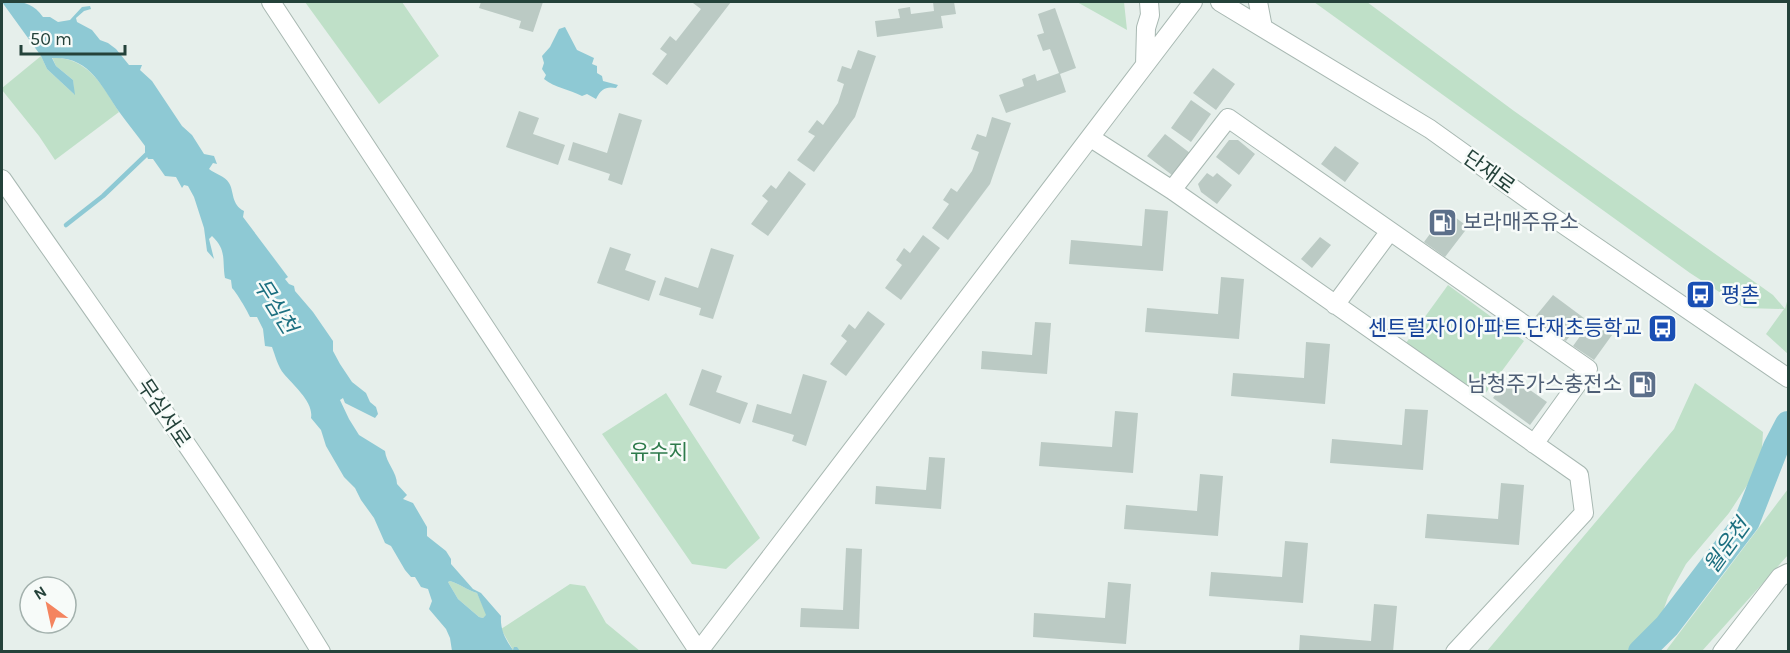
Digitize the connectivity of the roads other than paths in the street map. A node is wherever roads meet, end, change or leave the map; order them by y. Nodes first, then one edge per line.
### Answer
1 (271, 2) edge
2 (1149, 2) edge
3 (1193, 2) edge
4 (1220, 2) edge
5 (1258, 2) edge
6 (1263, 28) junction
7 (1145, 65) junction
8 (1091, 138) junction
9 (2, 179) edge
10 (1172, 190) junction
11 (1390, 231) junction
12 (1335, 305) junction
13 (1788, 378) edge
14 (1534, 444) junction
15 (1788, 573) edge
16 (321, 651) edge
17 (699, 651) edge
18 (1455, 651) edge
19 (1722, 651) edge

1 - 17 street
2 - 7 street
3 - 7 street
4 - 6 street, 단재로
5 - 6 street
6 - 13 street, 단재로
7 - 8 street
8 - 10 street
8 - 17 street
9 - 16 street, 무심서로
10 - 11 street
10 - 12 street
11 - 12 street
11 - 14 street
12 - 14 street
14 - 18 street
15 - 19 street

